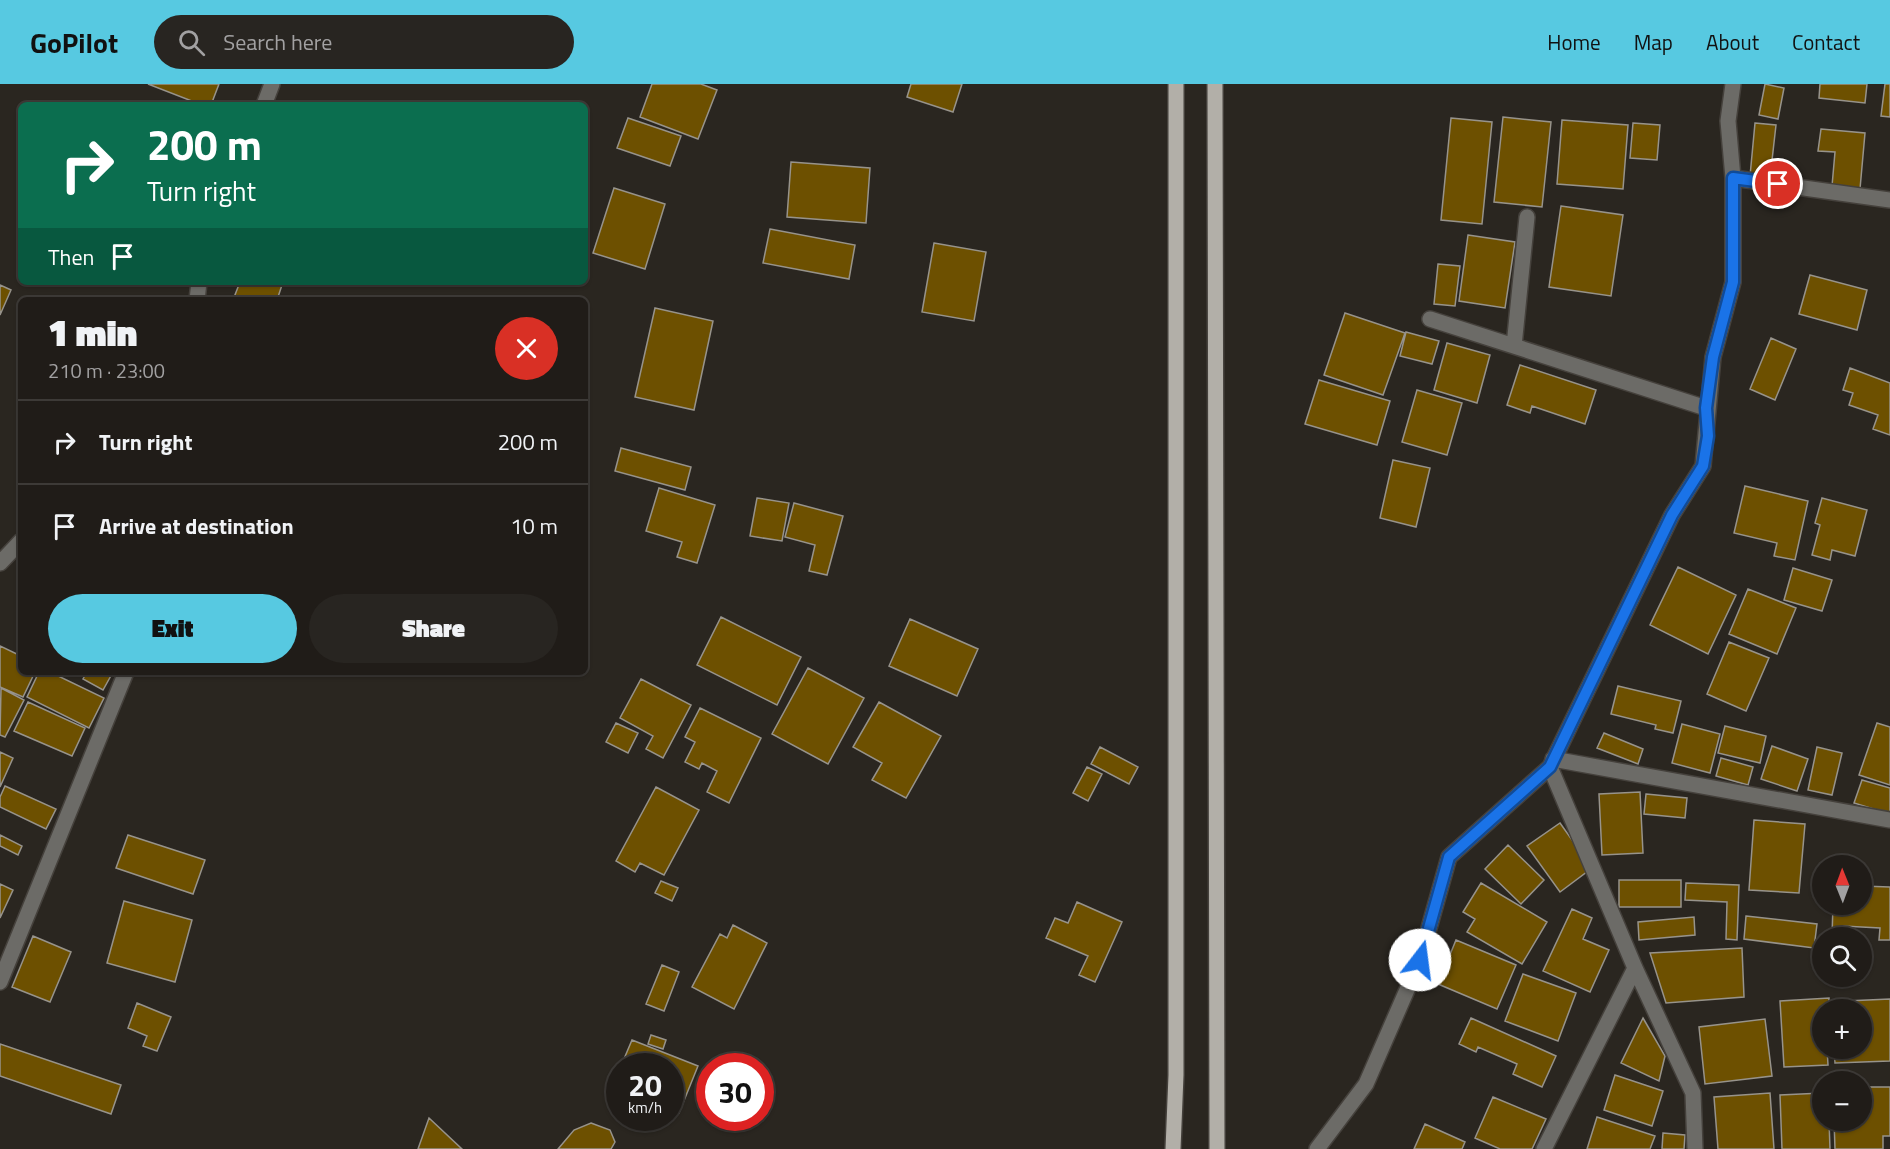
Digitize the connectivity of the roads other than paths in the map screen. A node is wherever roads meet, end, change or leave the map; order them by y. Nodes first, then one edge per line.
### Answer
1 (272, 84) edge
2 (1176, 84) edge
3 (1215, 84) edge
4 (1733, 84) edge
5 (265, 102) edge
6 (1733, 178) junction
7 (1890, 200) edge
8 (1527, 217) dead end
9 (1430, 319) dead end
10 (1514, 346) junction
11 (1706, 408) junction
12 (18, 544) edge
13 (0, 563) edge
14 (125, 675) edge
15 (1551, 763) junction
16 (1890, 820) edge
17 (1635, 968) junction
18 (0, 982) edge
19 (1173, 1149) edge
20 (1217, 1149) edge
21 (1317, 1149) edge
22 (1544, 1149) edge
23 (1695, 1149) edge

1 - 5 street
2 - 19 main road
3 - 20 main road
4 - 6 street
6 - 7 street
6 - 11 street
8 - 10 street
9 - 10 street
10 - 11 street
11 - 15 street
12 - 13 street
14 - 18 street
15 - 16 street
15 - 17 street
15 - 21 street
17 - 22 street
17 - 23 street

